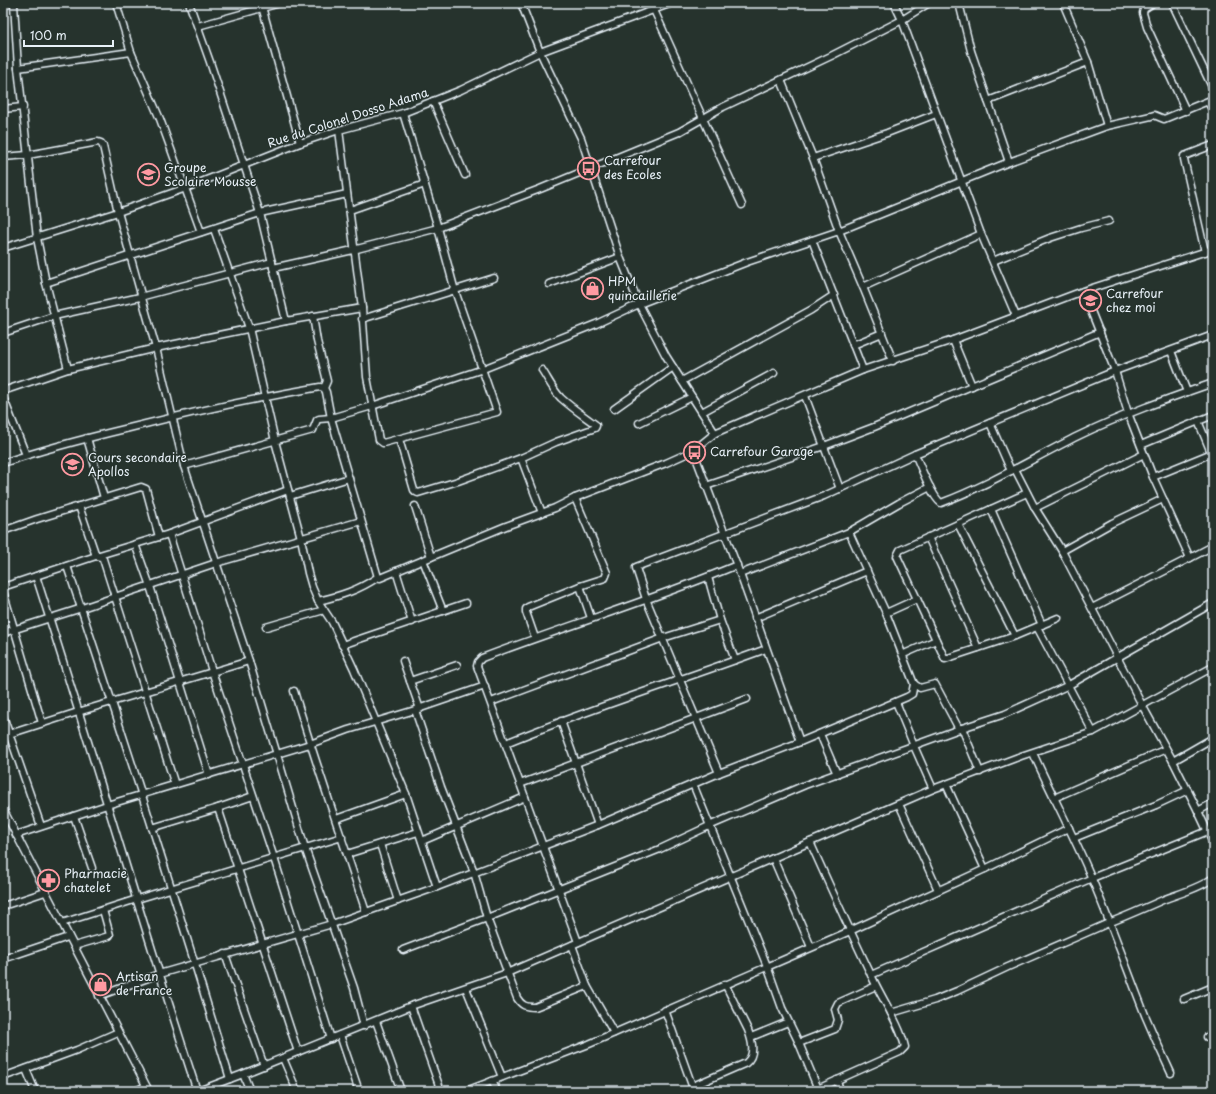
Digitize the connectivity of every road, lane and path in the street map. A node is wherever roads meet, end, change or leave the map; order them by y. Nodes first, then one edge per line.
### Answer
1 (15, 3) edge
2 (116, 3) edge
3 (189, 3) edge
4 (280, 3) edge
5 (521, 3) edge
6 (672, 3) edge
7 (894, 3) edge
8 (929, 3) edge
9 (958, 3) edge
10 (1063, 3) edge
11 (1153, 3) edge
12 (1172, 3) edge
13 (261, 5) edge
14 (654, 10) junction
15 (902, 20) junction
16 (198, 26) junction
17 (131, 52) junction
18 (540, 52) junction
19 (1088, 62) junction
20 (18, 68) junction
21 (781, 80) junction
22 (1213, 89) edge
23 (1211, 100) edge
24 (434, 101) junction
25 (988, 101) junction
26 (22, 107) junction
27 (3, 109) edge
28 (1186, 111) junction
29 (1213, 111) edge
30 (403, 113) junction
31 (936, 114) junction
32 (702, 119) junction
33 (1107, 126) junction
34 (338, 130) junction
35 (300, 143) junction
36 (1213, 145) edge
37 (28, 155) junction
38 (3, 157) edge
39 (813, 158) junction
40 (1009, 162) junction
41 (245, 165) junction
42 (590, 168) junction
43 (465, 175) dead end
44 (961, 182) junction
45 (425, 184) junction
46 (186, 188) junction
47 (348, 194) junction
48 (742, 205) dead end
49 (350, 210) junction
50 (118, 212) junction
51 (260, 213) junction
52 (1109, 221) dead end
53 (438, 228) junction
54 (214, 229) junction
55 (839, 231) junction
56 (201, 232) junction
57 (981, 234) junction
58 (37, 238) junction
59 (812, 240) junction
60 (3, 248) edge
61 (1213, 249) edge
62 (353, 250) junction
63 (1206, 252) junction
64 (130, 256) junction
65 (620, 257) junction
66 (993, 261) junction
67 (273, 265) junction
68 (230, 273) junction
69 (494, 278) dead end
70 (46, 284) junction
71 (549, 284) dead end
72 (863, 287) junction
73 (455, 291) junction
74 (1083, 291) junction
75 (834, 295) junction
76 (140, 297) junction
77 (639, 304) junction
78 (362, 308) junction
79 (54, 316) junction
80 (313, 316) junction
81 (1016, 316) junction
82 (362, 319) junction
83 (286, 321) junction
84 (249, 328) junction
85 (1100, 332) junction
86 (3, 333) edge
87 (882, 333) junction
88 (1213, 335) edge
89 (953, 340) junction
90 (853, 345) junction
91 (156, 348) junction
92 (1171, 351) junction
93 (893, 361) junction
94 (673, 367) junction
95 (68, 369) junction
96 (483, 369) junction
97 (542, 370) dead end
98 (863, 370) junction
99 (1115, 371) junction
100 (774, 373) dead end
101 (682, 381) junction
102 (1213, 383) edge
103 (972, 386) junction
104 (324, 388) junction
105 (3, 392) edge
106 (1187, 392) junction
107 (805, 396) junction
108 (3, 397) edge
109 (264, 397) junction
110 (692, 397) junction
111 (372, 406) junction
112 (614, 409) dead end
113 (702, 412) junction
114 (1128, 413) junction
115 (1213, 415) edge
116 (172, 417) junction
117 (331, 418) junction
118 (1198, 421) junction
119 (639, 423) dead end
120 (990, 423) junction
121 (715, 433) junction
122 (87, 438) junction
123 (399, 439) junction
124 (275, 441) junction
125 (1141, 445) junction
126 (824, 446) junction
127 (693, 450) junction
128 (915, 454) junction
129 (1144, 454) junction
130 (26, 455) junction
131 (1212, 455) edge
132 (521, 458) junction
133 (3, 463) edge
134 (184, 466) junction
135 (1013, 470) junction
136 (1153, 477) junction
137 (349, 478) junction
138 (706, 486) junction
139 (930, 487) junction
140 (840, 489) junction
141 (288, 490) junction
142 (1027, 493) junction
143 (290, 496) junction
144 (104, 498) junction
145 (575, 498) junction
146 (1163, 499) junction
147 (80, 506) junction
148 (415, 506) dead end
149 (1035, 508) junction
150 (991, 509) junction
151 (542, 513) junction
152 (203, 521) junction
153 (361, 521) junction
154 (958, 524) junction
155 (3, 530) edge
156 (849, 532) junction
157 (169, 534) junction
158 (725, 534) junction
159 (160, 537) junction
160 (928, 537) junction
161 (301, 538) junction
162 (135, 544) junction
163 (1213, 546) edge
164 (1062, 551) junction
165 (96, 556) junction
166 (431, 557) junction
167 (1190, 558) junction
168 (423, 560) junction
169 (216, 563) junction
170 (737, 565) junction
171 (67, 566) junction
172 (396, 571) junction
173 (867, 571) junction
174 (740, 574) junction
175 (182, 575) junction
176 (36, 576) junction
177 (378, 577) junction
178 (708, 577) junction
179 (150, 586) junction
180 (580, 586) junction
181 (3, 587) edge
182 (3, 591) edge
183 (116, 597) junction
184 (646, 599) junction
185 (917, 599) junction
186 (318, 601) junction
187 (466, 603) dead end
188 (1213, 604) edge
189 (82, 608) junction
190 (1092, 608) junction
191 (324, 610) junction
192 (443, 611) junction
193 (886, 613) junction
194 (49, 618) junction
195 (591, 618) junction
196 (755, 618) junction
197 (1058, 618) dead end
198 (720, 620) junction
199 (412, 622) junction
200 (1040, 626) junction
201 (266, 627) dead end
202 (15, 629) junction
203 (3, 633) edge
204 (1016, 636) junction
205 (535, 638) junction
206 (662, 638) junction
207 (936, 640) junction
208 (342, 645) junction
209 (978, 648) junction
210 (766, 649) junction
211 (904, 654) junction
212 (1118, 658) junction
213 (735, 660) junction
214 (249, 661) junction
215 (403, 661) dead end
216 (457, 665) dead end
217 (1213, 667) edge
218 (212, 671) junction
219 (681, 680) junction
220 (179, 681) junction
221 (410, 681) junction
222 (914, 684) junction
223 (1069, 685) junction
224 (485, 686) junction
225 (294, 691) dead end
226 (146, 692) junction
227 (747, 699) dead end
228 (112, 702) junction
229 (491, 702) junction
230 (896, 702) junction
231 (1142, 705) junction
232 (418, 710) junction
233 (78, 712) junction
234 (3, 716) edge
235 (696, 717) junction
236 (560, 721) junction
237 (376, 722) junction
238 (42, 724) junction
239 (960, 728) junction
240 (1093, 732) junction
241 (820, 734) junction
242 (6, 735) edge
243 (1213, 738) edge
244 (800, 742) junction
245 (506, 743) junction
246 (310, 744) junction
247 (914, 746) junction
248 (1166, 749) junction
249 (277, 753) junction
250 (1033, 753) junction
251 (1173, 761) junction
252 (576, 763) junction
253 (243, 765) junction
254 (980, 772) junction
255 (719, 773) junction
256 (837, 774) junction
257 (209, 775) junction
258 (520, 784) junction
259 (693, 784) junction
260 (946, 784) junction
261 (175, 785) junction
262 (933, 789) junction
263 (1188, 790) junction
264 (406, 794) junction
265 (142, 795) junction
266 (253, 796) junction
267 (525, 797) junction
268 (1054, 798) junction
269 (1213, 803) edge
270 (899, 804) junction
271 (107, 805) junction
272 (218, 808) junction
273 (1198, 811) junction
274 (4, 813) edge
275 (74, 816) junction
276 (336, 819) junction
277 (598, 825) junction
278 (41, 826) junction
279 (709, 826) junction
280 (456, 827) junction
281 (152, 828) junction
282 (1069, 828) junction
283 (1208, 831) junction
284 (418, 832) junction
285 (16, 835) junction
286 (342, 837) junction
287 (1074, 838) junction
288 (422, 841) junction
289 (810, 842) junction
290 (1213, 843) edge
291 (380, 844) junction
292 (543, 846) junction
293 (305, 848) junction
294 (347, 854) junction
295 (274, 858) junction
296 (773, 858) junction
297 (92, 868) dead end
298 (239, 868) junction
299 (985, 869) junction
300 (474, 872) junction
301 (731, 876) junction
302 (1092, 878) junction
303 (1213, 878) edge
304 (438, 887) junction
305 (171, 888) junction
306 (558, 890) junction
307 (938, 890) junction
308 (45, 892) junction
309 (137, 899) junction
310 (398, 901) junction
311 (3, 906) edge
312 (103, 910) junction
313 (366, 912) junction
314 (487, 918) junction
315 (1111, 922) junction
316 (62, 923) junction
317 (332, 924) junction
318 (850, 931) junction
319 (297, 934) junction
320 (68, 937) junction
321 (578, 942) junction
322 (262, 944) junction
323 (572, 945) junction
324 (74, 946) junction
325 (811, 947) junction
326 (403, 950) dead end
327 (225, 954) junction
328 (3, 959) edge
329 (195, 963) junction
330 (767, 966) junction
331 (507, 973) junction
332 (159, 974) junction
333 (871, 975) junction
334 (725, 984) junction
335 (587, 986) junction
336 (876, 986) junction
337 (1213, 986) edge
338 (466, 988) junction
339 (99, 996) junction
340 (1184, 999) dead end
341 (411, 1006) junction
342 (665, 1010) junction
343 (891, 1013) junction
344 (376, 1021) junction
345 (788, 1022) junction
346 (364, 1026) junction
347 (118, 1032) junction
348 (614, 1033) junction
349 (340, 1035) junction
350 (751, 1037) junction
351 (332, 1039) junction
352 (799, 1043) junction
353 (298, 1052) junction
354 (283, 1058) junction
355 (264, 1066) junction
356 (26, 1069) junction
357 (1171, 1073) dead end
358 (243, 1074) junction
359 (3, 1077) edge
360 (502, 1077) junction
361 (230, 1079) junction
362 (838, 1080) junction
363 (492, 1081) junction
364 (694, 1088) edge
365 (148, 1089) edge
366 (816, 1090) edge
367 (35, 1091) edge
368 (135, 1091) edge
369 (198, 1091) edge
370 (250, 1091) edge
371 (297, 1091) edge
372 (359, 1091) edge
373 (401, 1091) edge
374 (441, 1091) edge
375 (466, 1091) edge
376 (497, 1091) edge
377 (840, 1091) edge

1 - 20 street
2 - 17 street
3 - 16 street
4 - 13 street
5 - 18 street
6 - 14 street, Rue du Colonel Dosso Adama
7 - 15 street
8 - 15 street
9 - 25 street
10 - 19 street
11 - 28 street
12 - 22 street
13 - 16 street
13 - 35 street
14 - 18 street, Rue du Colonel Dosso Adama
14 - 32 street
15 - 21 street
15 - 31 street
16 - 41 street
17 - 20 street
17 - 46 street
18 - 24 street, Rue du Colonel Dosso Adama
18 - 42 street
19 - 25 street
19 - 33 street
20 - 26 street
21 - 32 street
21 - 39 street
23 - 28 street
23 - 29 street
24 - 30 street, Rue du Colonel Dosso Adama
24 - 43 street
25 - 40 street
26 - 27 street
26 - 37 street
28 - 33 street
30 - 34 street, Rue du Colonel Dosso Adama
30 - 45 street
31 - 39 street
31 - 44 street
32 - 42 street
32 - 48 street
33 - 40 street
34 - 35 street, Rue du Colonel Dosso Adama
34 - 47 street
35 - 41 street, Rue du Colonel Dosso Adama
36 - 63 street
37 - 38 street
37 - 50 street
37 - 58 street
39 - 55 street
40 - 44 street
41 - 46 street, Rue du Colonel Dosso Adama
41 - 51 street
42 - 53 street
42 - 65 street
44 - 55 street
44 - 57 street
45 - 49 street
45 - 53 street
46 - 50 street, Rue du Colonel Dosso Adama
46 - 56 street
47 - 49 street
47 - 51 street
49 - 62 street
50 - 58 street, Rue du Colonel Dosso Adama
50 - 64 street
51 - 54 street
51 - 67 street
52 - 66 street
53 - 62 street
53 - 73 street
54 - 56 street
54 - 68 street
55 - 59 street
55 - 72 street
56 - 64 street
57 - 66 street
57 - 72 street
58 - 60 street, Rue du Colonel Dosso Adama
58 - 70 street
59 - 75 street
59 - 77 street
61 - 63 street
62 - 67 street
62 - 78 street
63 - 74 street
64 - 70 street
64 - 76 street
65 - 71 street
65 - 77 street
66 - 81 street
67 - 68 street
67 - 83 street
68 - 76 street
68 - 84 street
69 - 73 street
70 - 79 street
72 - 87 street
73 - 82 street
73 - 96 street
74 - 81 street
74 - 85 street
75 - 90 street
75 - 101 street
76 - 79 street
76 - 91 street
77 - 94 street
77 - 96 street
78 - 80 street
78 - 82 street
79 - 86 street
79 - 95 street
80 - 83 street
80 - 104 street
81 - 89 street
82 - 111 street
83 - 84 street
84 - 91 street
84 - 109 street
85 - 99 street
85 - 103 street
87 - 90 street
87 - 93 street
88 - 92 street
89 - 93 street
89 - 103 street
90 - 98 street
91 - 95 street
91 - 116 street
92 - 99 street
92 - 106 street
93 - 98 street
94 - 101 street
94 - 112 street
95 - 105 street
96 - 111 street
96 - 123 street
97 - 132 street
98 - 107 street
99 - 114 street
99 - 120 street
100 - 113 street
101 - 110 street
102 - 106 street
103 - 126 street
104 - 109 street
104 - 117 street
106 - 114 street
107 - 121 street
107 - 126 street
108 - 130 street
109 - 116 street
109 - 124 street
110 - 113 street
110 - 119 street
111 - 117 street
111 - 123 street
113 - 121 street
114 - 125 street
114 - 135 street
115 - 118 street
116 - 122 street
116 - 134 street
117 - 124 street
117 - 137 street
118 - 125 street
118 - 131 street
120 - 128 street
120 - 135 street
121 - 127 street
122 - 130 street
122 - 144 street
123 - 132 street
124 - 134 street
124 - 141 street
125 - 129 street
126 - 138 street
126 - 140 street
127 - 138 street
127 - 145 street
128 - 139 street
128 - 140 street
129 - 136 street
129 - 149 street
130 - 133 street
131 - 136 street
132 - 151 street
134 - 152 street
135 - 139 street
135 - 142 street
136 - 146 street
137 - 143 street
137 - 153 street
138 - 158 street
139 - 156 street
140 - 158 street
141 - 143 street
141 - 152 street
142 - 149 street
142 - 150 street
143 - 161 street
144 - 147 street
144 - 159 street
145 - 151 street
145 - 180 street
146 - 164 street
146 - 167 street
147 - 155 street
147 - 165 street
148 - 166 street
149 - 164 street
150 - 154 street
150 - 200 street
151 - 166 street
152 - 157 street
152 - 169 street
153 - 161 street
153 - 177 street
154 - 160 street
154 - 204 street
156 - 173 street
156 - 174 street
157 - 159 street
157 - 175 street
158 - 170 street
158 - 184 street
159 - 162 street
160 - 185 street
160 - 209 street
161 - 169 street
161 - 186 street
162 - 165 street
162 - 179 street
163 - 167 street
164 - 190 street
165 - 171 street
165 - 183 street
166 - 168 street
167 - 190 street
168 - 172 street
168 - 192 street
169 - 175 street
169 - 214 street
170 - 174 street
170 - 178 street
171 - 176 street
171 - 189 street
172 - 177 street
172 - 199 street
173 - 193 street
173 - 196 street
174 - 196 street
175 - 179 street
175 - 218 street
176 - 181 street
176 - 194 street
177 - 186 street
178 - 184 street
178 - 198 street
179 - 183 street
179 - 220 street
180 - 195 street
180 - 205 street
182 - 202 street
183 - 189 street
183 - 226 street
184 - 195 street
184 - 206 street
185 - 193 street
185 - 207 street
186 - 191 street
187 - 192 street
188 - 212 street
189 - 194 street
189 - 228 street
190 - 212 street
191 - 201 street
191 - 208 street
192 - 199 street
193 - 211 street
194 - 202 street
194 - 233 street
195 - 205 street
196 - 210 street
197 - 200 street
198 - 206 street
198 - 213 street
199 - 208 street
200 - 204 street
200 - 223 street
202 - 203 street
202 - 238 street
204 - 209 street
205 - 224 street
206 - 219 street
206 - 229 street
207 - 209 street
207 - 211 street
208 - 237 street
210 - 213 street
210 - 244 street
211 - 222 street
212 - 223 street
212 - 231 street
213 - 219 street
214 - 218 street
214 - 249 street
215 - 221 street
216 - 221 street
217 - 231 street
218 - 220 street
218 - 253 street
219 - 235 street
219 - 236 street
220 - 226 street
220 - 257 street
221 - 232 street
222 - 230 street
222 - 239 street
223 - 239 street
223 - 240 street
224 - 229 street
224 - 232 street
225 - 246 street
226 - 228 street
226 - 261 street
227 - 235 street
228 - 233 street
228 - 265 street
229 - 245 street
230 - 241 street
230 - 247 street
231 - 240 street
231 - 248 street
232 - 237 street
232 - 280 street
233 - 238 street
233 - 271 street
234 - 242 street
235 - 252 street
235 - 255 street
236 - 245 street
236 - 252 street
237 - 246 street
237 - 264 street
238 - 242 street
239 - 247 street
239 - 254 street
240 - 250 street
241 - 244 street
241 - 256 street
242 - 278 street
243 - 251 street
244 - 255 street
245 - 258 street
246 - 249 street
246 - 276 street
247 - 256 street
247 - 262 street
248 - 251 street
248 - 268 street
249 - 253 street
249 - 293 street
250 - 254 street
250 - 268 street
251 - 263 street
252 - 258 street
252 - 277 street
253 - 257 street
253 - 266 street
254 - 260 street
255 - 259 street
256 - 279 street
257 - 261 street
258 - 267 street
259 - 277 street
259 - 279 street
260 - 262 street
260 - 299 street
261 - 265 street
262 - 270 street
263 - 273 street
263 - 287 street
264 - 276 street
264 - 284 street
265 - 271 street
265 - 281 street
266 - 272 street
266 - 295 street
267 - 280 street
267 - 292 street
268 - 282 street
269 - 273 street
270 - 289 street
270 - 307 street
271 - 275 street
271 - 309 street
272 - 281 street
272 - 298 street
273 - 283 street
274 - 285 street
275 - 278 street
275 - 297 street
276 - 286 street
277 - 292 street
278 - 285 street
279 - 301 street
279 - 306 street
280 - 288 street
280 - 300 street
281 - 305 street
282 - 287 street
282 - 299 street
283 - 290 street
283 - 302 street
284 - 288 street
284 - 291 street
285 - 308 street
286 - 293 street
286 - 294 street
287 - 302 street
288 - 304 street
289 - 296 street
289 - 318 street
291 - 294 street
291 - 310 street
292 - 300 street
292 - 306 street
293 - 295 street
293 - 317 street
294 - 313 street
295 - 298 street
295 - 319 street
296 - 301 street
296 - 325 street
298 - 305 street
298 - 322 street
299 - 307 street
300 - 304 street
300 - 314 street
301 - 321 street
301 - 330 street
302 - 315 street
302 - 333 street
303 - 315 street
304 - 310 street
305 - 309 street
305 - 329 street
306 - 314 street
306 - 321 street
307 - 318 street
308 - 311 street
308 - 316 street
309 - 312 street
309 - 332 street
310 - 313 street
312 - 316 street
312 - 324 street
313 - 317 street
314 - 326 street
314 - 331 street
315 - 343 street
315 - 357 street
316 - 320 street
317 - 319 street
317 - 346 street
318 - 325 street
318 - 333 street
319 - 322 street
319 - 351 street
320 - 324 street
320 - 328 street
321 - 323 street
322 - 327 street
322 - 353 street
323 - 331 street
323 - 335 street
324 - 339 street
325 - 330 street
327 - 329 street
327 - 355 street
329 - 332 street
329 - 361 street
330 - 334 street
330 - 345 street
331 - 335 street
331 - 338 street
332 - 339 street
332 - 369 street
333 - 336 street
334 - 342 street
334 - 350 street
335 - 348 street
336 - 343 street
336 - 352 street
337 - 340 street
338 - 341 street
338 - 360 street
339 - 347 street
341 - 344 street
341 - 374 street
342 - 348 street
342 - 364 street
343 - 362 street
344 - 346 street
344 - 373 street
345 - 350 street
345 - 352 street
346 - 349 street
347 - 356 street
347 - 365 street
348 - 360 street
349 - 351 street
349 - 372 street
350 - 364 street
351 - 353 street
352 - 366 street
353 - 354 street
354 - 355 street
354 - 371 street
355 - 358 street
356 - 359 street
356 - 367 street
358 - 361 street
358 - 370 street
360 - 363 street
361 - 369 street
362 - 366 street
362 - 377 street
363 - 375 street
363 - 376 street
365 - 368 street

